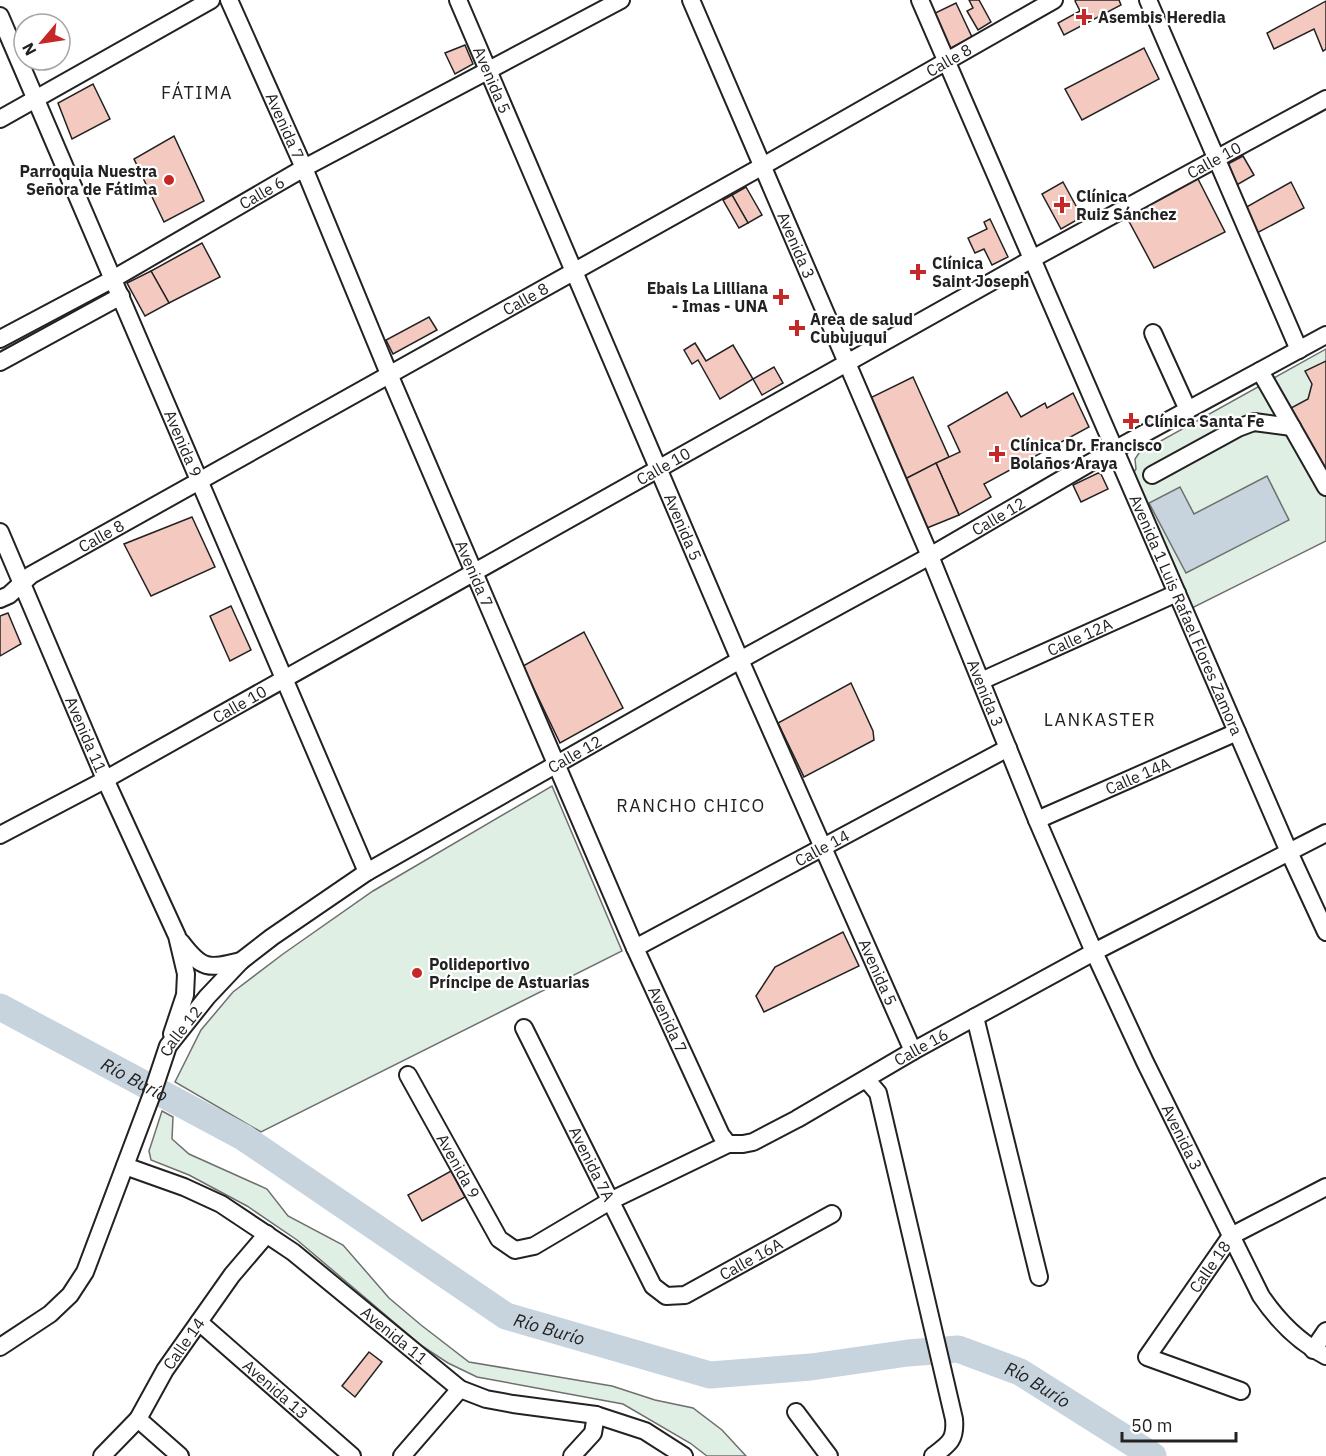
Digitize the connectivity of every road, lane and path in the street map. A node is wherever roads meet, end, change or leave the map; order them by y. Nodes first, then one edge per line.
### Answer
1 (211, 0) edge
2 (229, 0) edge
3 (458, 0) edge
4 (621, 0) edge
5 (691, 0) edge
6 (920, 0) edge
7 (1054, 0) edge
8 (1148, 0) edge
9 (0, 16) edge
10 (946, 60) junction
11 (487, 69) junction
12 (36, 99) junction
13 (1326, 99) edge
14 (0, 119) edge
15 (1217, 159) junction
16 (761, 167) junction
17 (304, 168) junction
18 (1032, 259) junction
19 (574, 272) junction
20 (113, 279) junction
21 (121, 296) junction
22 (1153, 333) dead end
23 (1326, 335) edge
24 (0, 339) edge
25 (1299, 350) junction
26 (0, 362) edge
27 (846, 364) junction
28 (1260, 371) junction
29 (389, 374) junction
30 (1188, 410) junction
31 (1292, 427) junction
32 (1115, 450) junction
33 (659, 469) junction
34 (1152, 475) dead end
35 (201, 481) junction
36 (1326, 487) edge
37 (0, 532) edge
38 (930, 556) junction
39 (474, 572) junction
40 (21, 583) junction
41 (1177, 593) junction
42 (0, 599) edge
43 (740, 660) junction
44 (284, 679) junction
45 (981, 681) junction
46 (1236, 732) junction
47 (1008, 748) junction
48 (557, 764) junction
49 (105, 779) junction
50 (1037, 820) junction
51 (1326, 833) edge
52 (0, 835) edge
53 (822, 847) junction
54 (1289, 852) junction
55 (367, 872) junction
56 (1326, 932) edge
57 (177, 936) junction
58 (635, 948) junction
59 (1094, 952) junction
60 (242, 961) junction
61 (975, 1017) junction
62 (524, 1028) dead end
63 (168, 1046) junction
64 (913, 1051) junction
65 (408, 1075) dead end
66 (866, 1079) junction
67 (729, 1144) junction
68 (125, 1167) junction
69 (1326, 1187) edge
70 (610, 1201) junction
71 (832, 1214) dead end
72 (267, 1234) junction
73 (1231, 1236) junction
74 (515, 1250) joint
75 (1039, 1276) dead end
76 (666, 1296) joint
77 (199, 1322) junction
78 (1326, 1331) edge
79 (0, 1347) edge
80 (1320, 1353) edge
81 (460, 1389) junction
82 (1241, 1391) dead end
83 (796, 1412) dead end
84 (596, 1415) junction
85 (138, 1419) junction
86 (102, 1456) edge
87 (180, 1456) edge
88 (352, 1456) edge
89 (402, 1456) edge
90 (572, 1456) edge
91 (684, 1456) edge
92 (829, 1456) edge
93 (933, 1456) edge

1 - 12 street
2 - 17 street, Avenida 7
3 - 11 street, Avenida 5
4 - 11 street, Calle 6
5 - 16 street, Avenida 3
6 - 10 street, Avenida 1 Luis Rafael Flores Zamora
7 - 10 street, Calle 8
8 - 15 street
9 - 12 street, Avenida 9
10 - 16 street, Calle 8
10 - 18 street, Avenida 1 Luis Rafael Flores Zamora
11 - 17 street, Calle 6
11 - 19 street, Avenida 5
12 - 14 street
12 - 20 street, Avenida 9
13 - 15 street, Calle 10
15 - 18 street, Calle 10
15 - 25 street
16 - 19 street, Calle 8
16 - 27 street, Avenida 3
17 - 20 street, Calle 6
17 - 29 street, Avenida 7
18 - 27 street, Calle 10
18 - 32 street, Avenida 1 Luis Rafael Flores Zamora
19 - 29 street, Calle 8
19 - 33 street, Avenida 5
20 - 21 street, Avenida 9
20 - 24 street, Calle 6
21 - 26 street
21 - 35 street, Avenida 9
22 - 30 street
23 - 25 street, Calle 12
25 - 28 street, Calle 12
27 - 33 street, Calle 10
27 - 38 street, Avenida 3
28 - 30 street, Calle 12
28 - 31 street
29 - 35 street, Calle 8
29 - 39 street, Avenida 7
30 - 32 street, Calle 12
31 - 34 street
31 - 36 street
32 - 38 street, Calle 12
32 - 41 street, Avenida 1 Luis Rafael Flores Zamora
33 - 39 street, Calle 10
33 - 43 street, Avenida 5
35 - 40 street, Calle 8
35 - 44 street, Avenida 9
37 - 40 street, Avenida 11
38 - 43 street, Calle 12
38 - 45 street, Avenida 3
39 - 44 street, Calle 10
39 - 48 street, Avenida 7
40 - 42 street, Calle 8
40 - 49 street, Avenida 11
41 - 45 street, Calle 12A
41 - 46 street, Avenida 1 Luis Rafael Flores Zamora
43 - 48 street, Calle 12
43 - 53 street, Avenida 5
44 - 49 street, Calle 10
44 - 55 street, Avenida 9
45 - 47 street, Avenida 3
46 - 50 street, Calle 14A
46 - 54 street, Avenida 1 Luis Rafael Flores Zamora
47 - 50 street, Avenida 3
47 - 53 street, Calle 14
48 - 55 street, Calle 12
48 - 58 street, Avenida 7
49 - 52 street, Calle 10
49 - 57 street, Avenida 11
50 - 59 street, Avenida 3
51 - 54 street, Calle 16
53 - 58 street, Calle 14
53 - 64 street, Avenida 5
54 - 56 street, Avenida 1 Luis Rafael Flores Zamora
54 - 59 street, Calle 16
55 - 60 street, Calle 12
57 - 60 street, Avenida 11
57 - 63 street, Avenida 11
58 - 67 street, Avenida 7
59 - 61 street, Calle 16
59 - 73 street, Avenida 3
60 - 63 street, Calle 12
61 - 64 street, Calle 16
61 - 75 street
62 - 70 street, Avenida 7A
63 - 68 street, Calle 12
64 - 66 street, Calle 16
65 - 74 street, Avenida 9
66 - 67 street, Calle 16
66 - 93 street
67 - 70 street, Calle 16
68 - 72 street, Avenida 11
68 - 79 street, Calle 12
69 - 73 street, Calle 18
70 - 74 street, Calle 16
70 - 76 street, Avenida 7A
71 - 76 street, Calle 16A
72 - 77 street, Calle 14
72 - 81 street, Avenida 11
73 - 80 street, Avenida 3
73 - 82 street, Calle 18
77 - 85 street, Calle 14
77 - 88 street, Avenida 13
78 - 80 street
81 - 84 street, Avenida 11
81 - 89 street
83 - 92 street
84 - 90 street
84 - 91 street, Avenida 11
85 - 86 street, Calle 14
85 - 87 street

